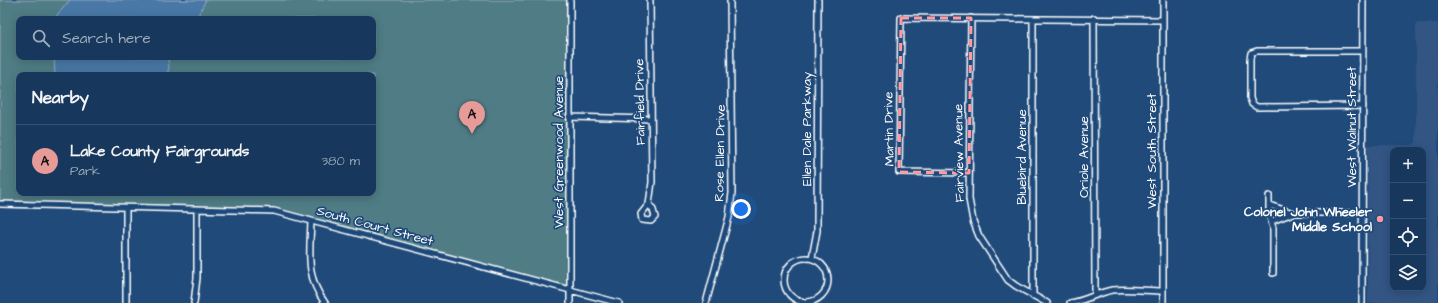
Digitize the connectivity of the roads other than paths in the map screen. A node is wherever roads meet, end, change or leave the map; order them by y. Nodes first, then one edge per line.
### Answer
1 (570, 0) edge
2 (650, 0) edge
3 (730, 0) edge
4 (818, 0) edge
5 (1164, 0) edge
6 (1363, 0) edge
7 (971, 18) junction
8 (1033, 18) junction
9 (1094, 18) junction
10 (1163, 20) junction
11 (1363, 51) junction
12 (1362, 106) junction
13 (569, 117) junction
14 (651, 119) junction
15 (969, 173) junction
16 (1269, 196) dead end
17 (0, 204) edge
18 (649, 204) dead end
19 (1269, 205) junction
20 (126, 209) junction
21 (197, 210) junction
22 (1293, 213) junction
23 (1363, 213) junction
24 (311, 221) junction
25 (1272, 221) junction
26 (812, 258) junction
27 (1273, 273) dead end
28 (570, 290) junction
29 (1163, 291) junction
30 (1095, 295) junction
31 (1033, 296) junction
32 (800, 302) edge
33 (126, 303) edge
34 (194, 303) edge
35 (325, 303) edge
36 (570, 303) edge
37 (619, 303) edge
38 (706, 303) edge
39 (1047, 303) edge
40 (1070, 303) edge
41 (1163, 303) edge
42 (1362, 303) edge

1 - 13 street, West Greenwood Avenue
2 - 14 street, Fairfield Drive
3 - 38 street, Rose Ellen Drive
4 - 26 street, Ellen Dale Parkway
5 - 10 street, West South Street
6 - 11 street, West Walnut Street
7 - 8 street
7 - 15 street, Fairview Avenue
7 - 15 street, Martin Drive
8 - 9 street
8 - 31 street, Bluebird Avenue
9 - 10 street
9 - 30 street, Oriole Avenue
10 - 29 street, West South Street
11 - 12 street, West Walnut Street
11 - 12 street
12 - 23 street, West Walnut Street
13 - 14 street
13 - 28 street, West Greenwood Avenue
14 - 18 street, Fairfield Drive
15 - 31 street, Fairview Avenue
16 - 19 street
17 - 20 street, South Court Street
19 - 22 street
19 - 25 street
20 - 21 street, South Court Street
20 - 33 street
21 - 24 street, South Court Street
21 - 34 street
22 - 23 street
22 - 25 street
23 - 42 street, West Walnut Street
24 - 28 street, South Court Street
24 - 35 street
25 - 27 street
26 - 32 street
26 - 32 street
28 - 36 street, West Greenwood Avenue
28 - 37 street, South Court Street
29 - 30 street
29 - 41 street, West South Street
30 - 40 street
31 - 39 street, Fairview Avenue

